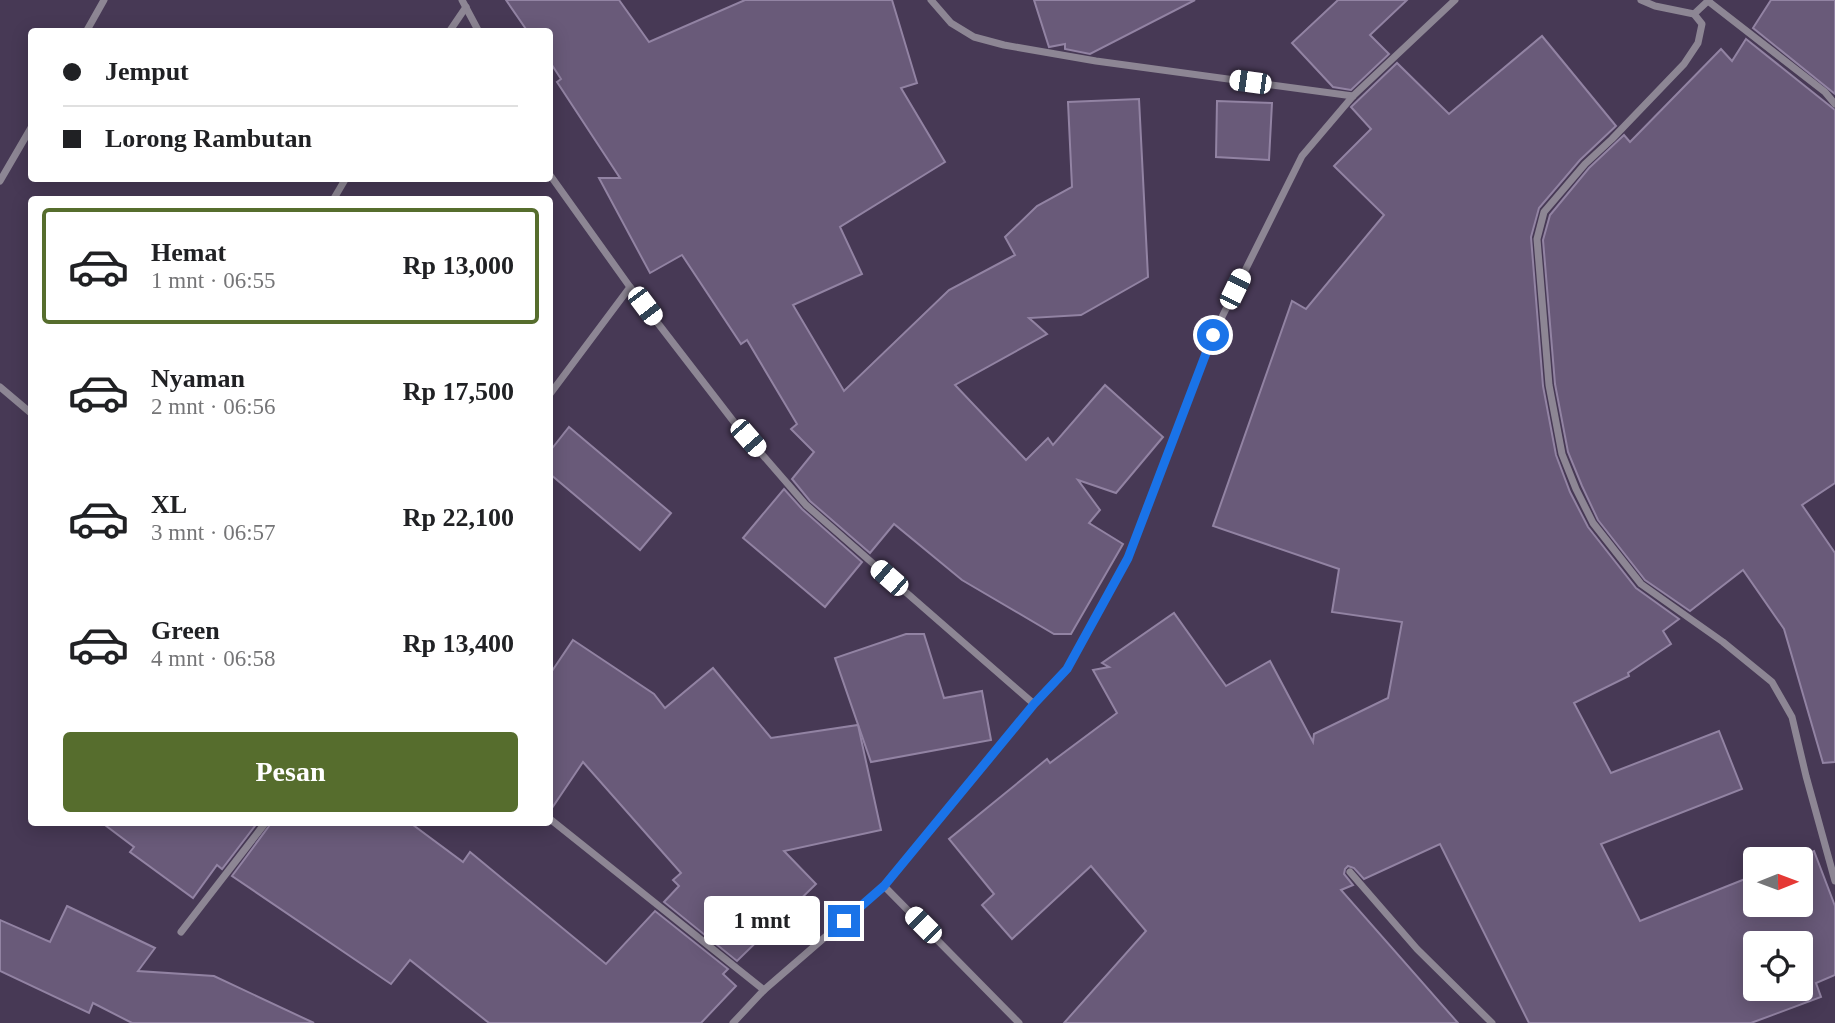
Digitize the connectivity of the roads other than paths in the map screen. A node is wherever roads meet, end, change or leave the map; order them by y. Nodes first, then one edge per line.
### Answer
1 (104, 0) edge
2 (931, 0) edge
3 (1442, 0) edge
4 (1455, 0) edge
5 (1641, 0) edge
6 (1709, 1) edge
7 (464, 3) edge
8 (1448, 7) junction
9 (1694, 14) junction
10 (88, 28) edge
11 (451, 28) edge
12 (477, 28) edge
13 (1353, 96) junction
14 (1835, 104) edge
15 (28, 133) edge
16 (553, 179) edge
17 (0, 181) edge
18 (630, 286) junction
19 (0, 387) edge
20 (553, 390) edge
21 (28, 411) edge
22 (1034, 704) junction
23 (553, 821) edge
24 (263, 826) edge
25 (1349, 872) dead end
26 (1835, 880) edge
27 (884, 886) junction
28 (181, 932) dead end
29 (764, 990) junction
30 (733, 1023) edge
31 (1019, 1023) edge
32 (1492, 1023) edge

1 - 10 street
2 - 13 street
3 - 8 street
4 - 8 street
5 - 9 street
6 - 9 street
6 - 14 street
7 - 11 street
7 - 12 street
8 - 13 street
9 - 26 street
13 - 22 street
15 - 17 street
16 - 18 street
18 - 20 street
18 - 22 street
19 - 21 street
22 - 27 street
23 - 29 street
24 - 28 street
25 - 32 street
27 - 29 street
27 - 31 street
29 - 30 street

